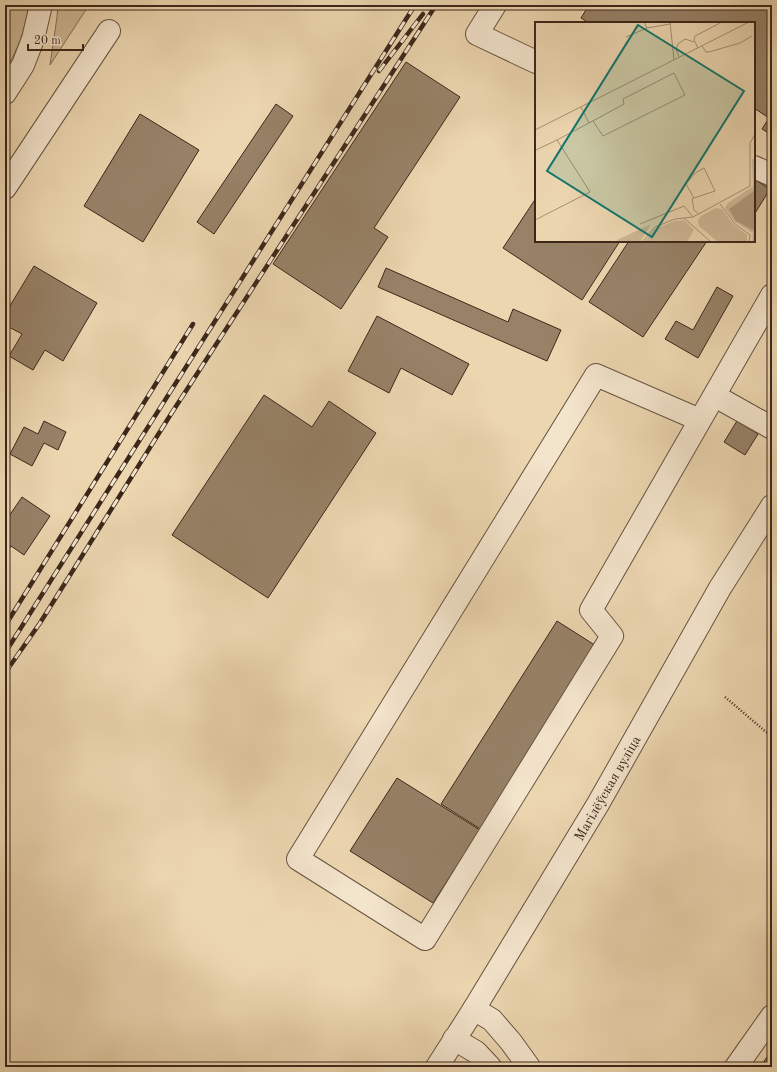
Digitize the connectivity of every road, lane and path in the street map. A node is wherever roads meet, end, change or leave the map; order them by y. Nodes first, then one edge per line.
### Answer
1 (41, 5) edge
2 (495, 5) edge
3 (109, 32) dead end
4 (535, 62) edge
5 (5, 93) edge
6 (755, 167) edge
7 (772, 175) edge
8 (5, 188) edge
9 (772, 295) edge
10 (715, 396) junction
11 (700, 420) junction
12 (772, 428) edge
13 (772, 506) edge
14 (725, 696) dead end
15 (772, 737) edge
16 (474, 1009) junction
17 (772, 1016) edge
18 (454, 1039) junction
19 (437, 1067) edge
20 (490, 1067) edge
21 (529, 1067) edge
22 (736, 1067) edge

1 - 5 street
2 - 4 street
3 - 8 street
6 - 7 street
9 - 10 street
10 - 11 street
10 - 12 street
11 - 11 street
13 - 16 street, Магілёўская вуліца
14 - 15 path
16 - 18 street, Магілёўская вуліца
16 - 21 street
17 - 22 street
18 - 19 street, Магілёўская вуліца
18 - 20 street

